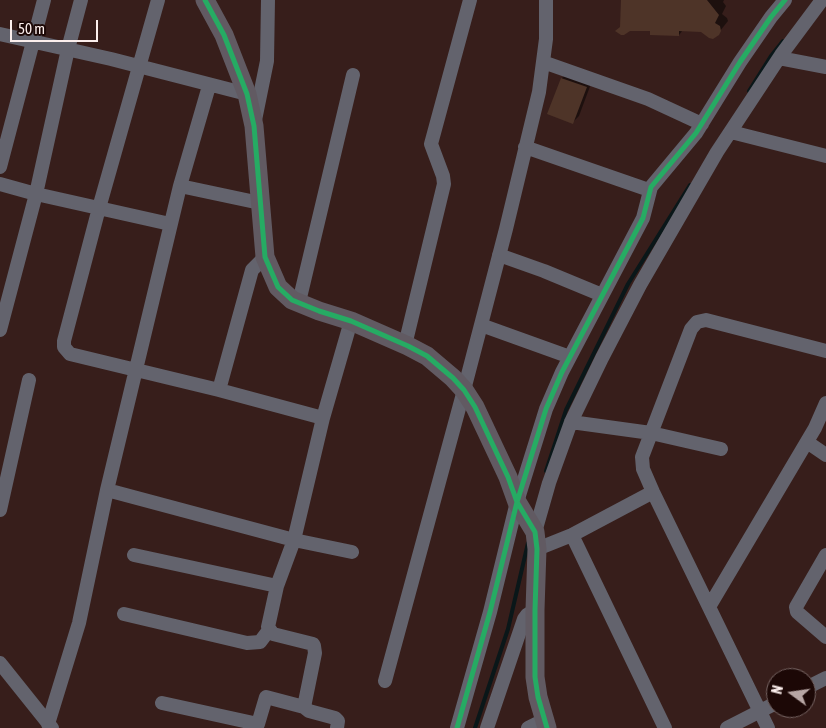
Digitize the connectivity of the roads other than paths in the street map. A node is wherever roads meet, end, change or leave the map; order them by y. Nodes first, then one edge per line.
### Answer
1 (44, 0) edge
2 (81, 0) edge
3 (158, 0) edge
4 (205, 0) edge
5 (268, 0) edge
6 (470, 0) edge
7 (546, 0) edge
8 (786, 0) edge
9 (821, 7) edge
10 (0, 34) edge
11 (32, 40) junction
12 (68, 49) junction
13 (779, 58) junction
14 (543, 62) junction
15 (140, 66) junction
16 (826, 67) edge
17 (353, 75) dead end
18 (209, 86) junction
19 (247, 94) junction
20 (702, 124) junction
21 (254, 126) junction
22 (731, 132) junction
23 (525, 147) junction
24 (826, 156) edge
25 (0, 167) edge
26 (0, 184) edge
27 (180, 186) junction
28 (650, 190) junction
29 (36, 194) junction
30 (260, 203) junction
31 (99, 208) junction
32 (170, 224) junction
33 (499, 255) junction
34 (265, 257) junction
35 (602, 295) junction
36 (299, 302) junction
37 (351, 321) junction
38 (481, 324) junction
39 (0, 330) edge
40 (405, 345) junction
41 (826, 351) edge
42 (570, 357) junction
43 (135, 370) junction
44 (29, 380) dead end
45 (219, 390) junction
46 (464, 390) junction
47 (826, 403) edge
48 (323, 418) junction
49 (572, 422) junction
50 (651, 433) junction
51 (807, 442) junction
52 (721, 449) dead end
53 (826, 454) edge
54 (107, 490) junction
55 (652, 492) junction
56 (519, 505) junction
57 (0, 510) edge
58 (572, 535) junction
59 (535, 536) junction
60 (294, 540) junction
61 (352, 552) dead end
62 (134, 555) dead end
63 (826, 555) edge
64 (278, 586) junction
65 (709, 607) junction
66 (535, 610) junction
67 (124, 614) dead end
68 (269, 630) junction
69 (826, 637) edge
70 (0, 663) edge
71 (385, 681) dead end
72 (162, 703) dead end
73 (304, 707) junction
74 (766, 708) edge
75 (760, 711) junction
76 (540, 725) edge
77 (50, 726) edge
78 (337, 728) edge
79 (457, 728) edge
80 (487, 728) edge
81 (665, 728) edge
82 (727, 728) edge
83 (768, 728) edge

1 - 11 street
2 - 12 street
3 - 15 street
4 - 19 street
5 - 21 street
6 - 40 street
7 - 14 street
8 - 20 street
9 - 13 street
10 - 11 street
11 - 12 street
11 - 25 street
12 - 15 street
12 - 29 street
13 - 16 street
13 - 22 street
14 - 20 street
14 - 23 street
15 - 18 street
15 - 31 street
17 - 36 street
18 - 19 street
18 - 27 street
19 - 21 street
20 - 28 street
21 - 30 street
22 - 24 street
22 - 49 street
23 - 28 street
23 - 33 street
26 - 29 street
27 - 30 street
27 - 32 street
28 - 35 street
29 - 31 street
29 - 39 street
30 - 34 street
31 - 32 street
31 - 43 street
32 - 43 street
33 - 35 street
33 - 38 street
34 - 36 street
34 - 45 street
35 - 42 street
36 - 37 street
37 - 40 street
37 - 48 street
38 - 42 street
38 - 46 street
40 - 46 street
41 - 50 street
42 - 56 street
43 - 45 street
43 - 54 street
44 - 57 street
45 - 48 street
46 - 56 street
46 - 71 street
47 - 51 street
48 - 60 street
49 - 50 street
49 - 59 street
50 - 52 street
50 - 55 street
51 - 53 street
51 - 65 street
54 - 60 street
54 - 77 street
55 - 58 street
55 - 65 street
56 - 59 street
56 - 79 street
58 - 59 street
58 - 81 street
59 - 66 street
60 - 61 street
60 - 64 street
62 - 64 street
63 - 69 street
64 - 68 street
65 - 75 street
66 - 76 street
66 - 80 street
67 - 68 street
68 - 73 street
70 - 77 street
72 - 73 street
73 - 78 street
74 - 75 street
75 - 82 street
75 - 83 street

